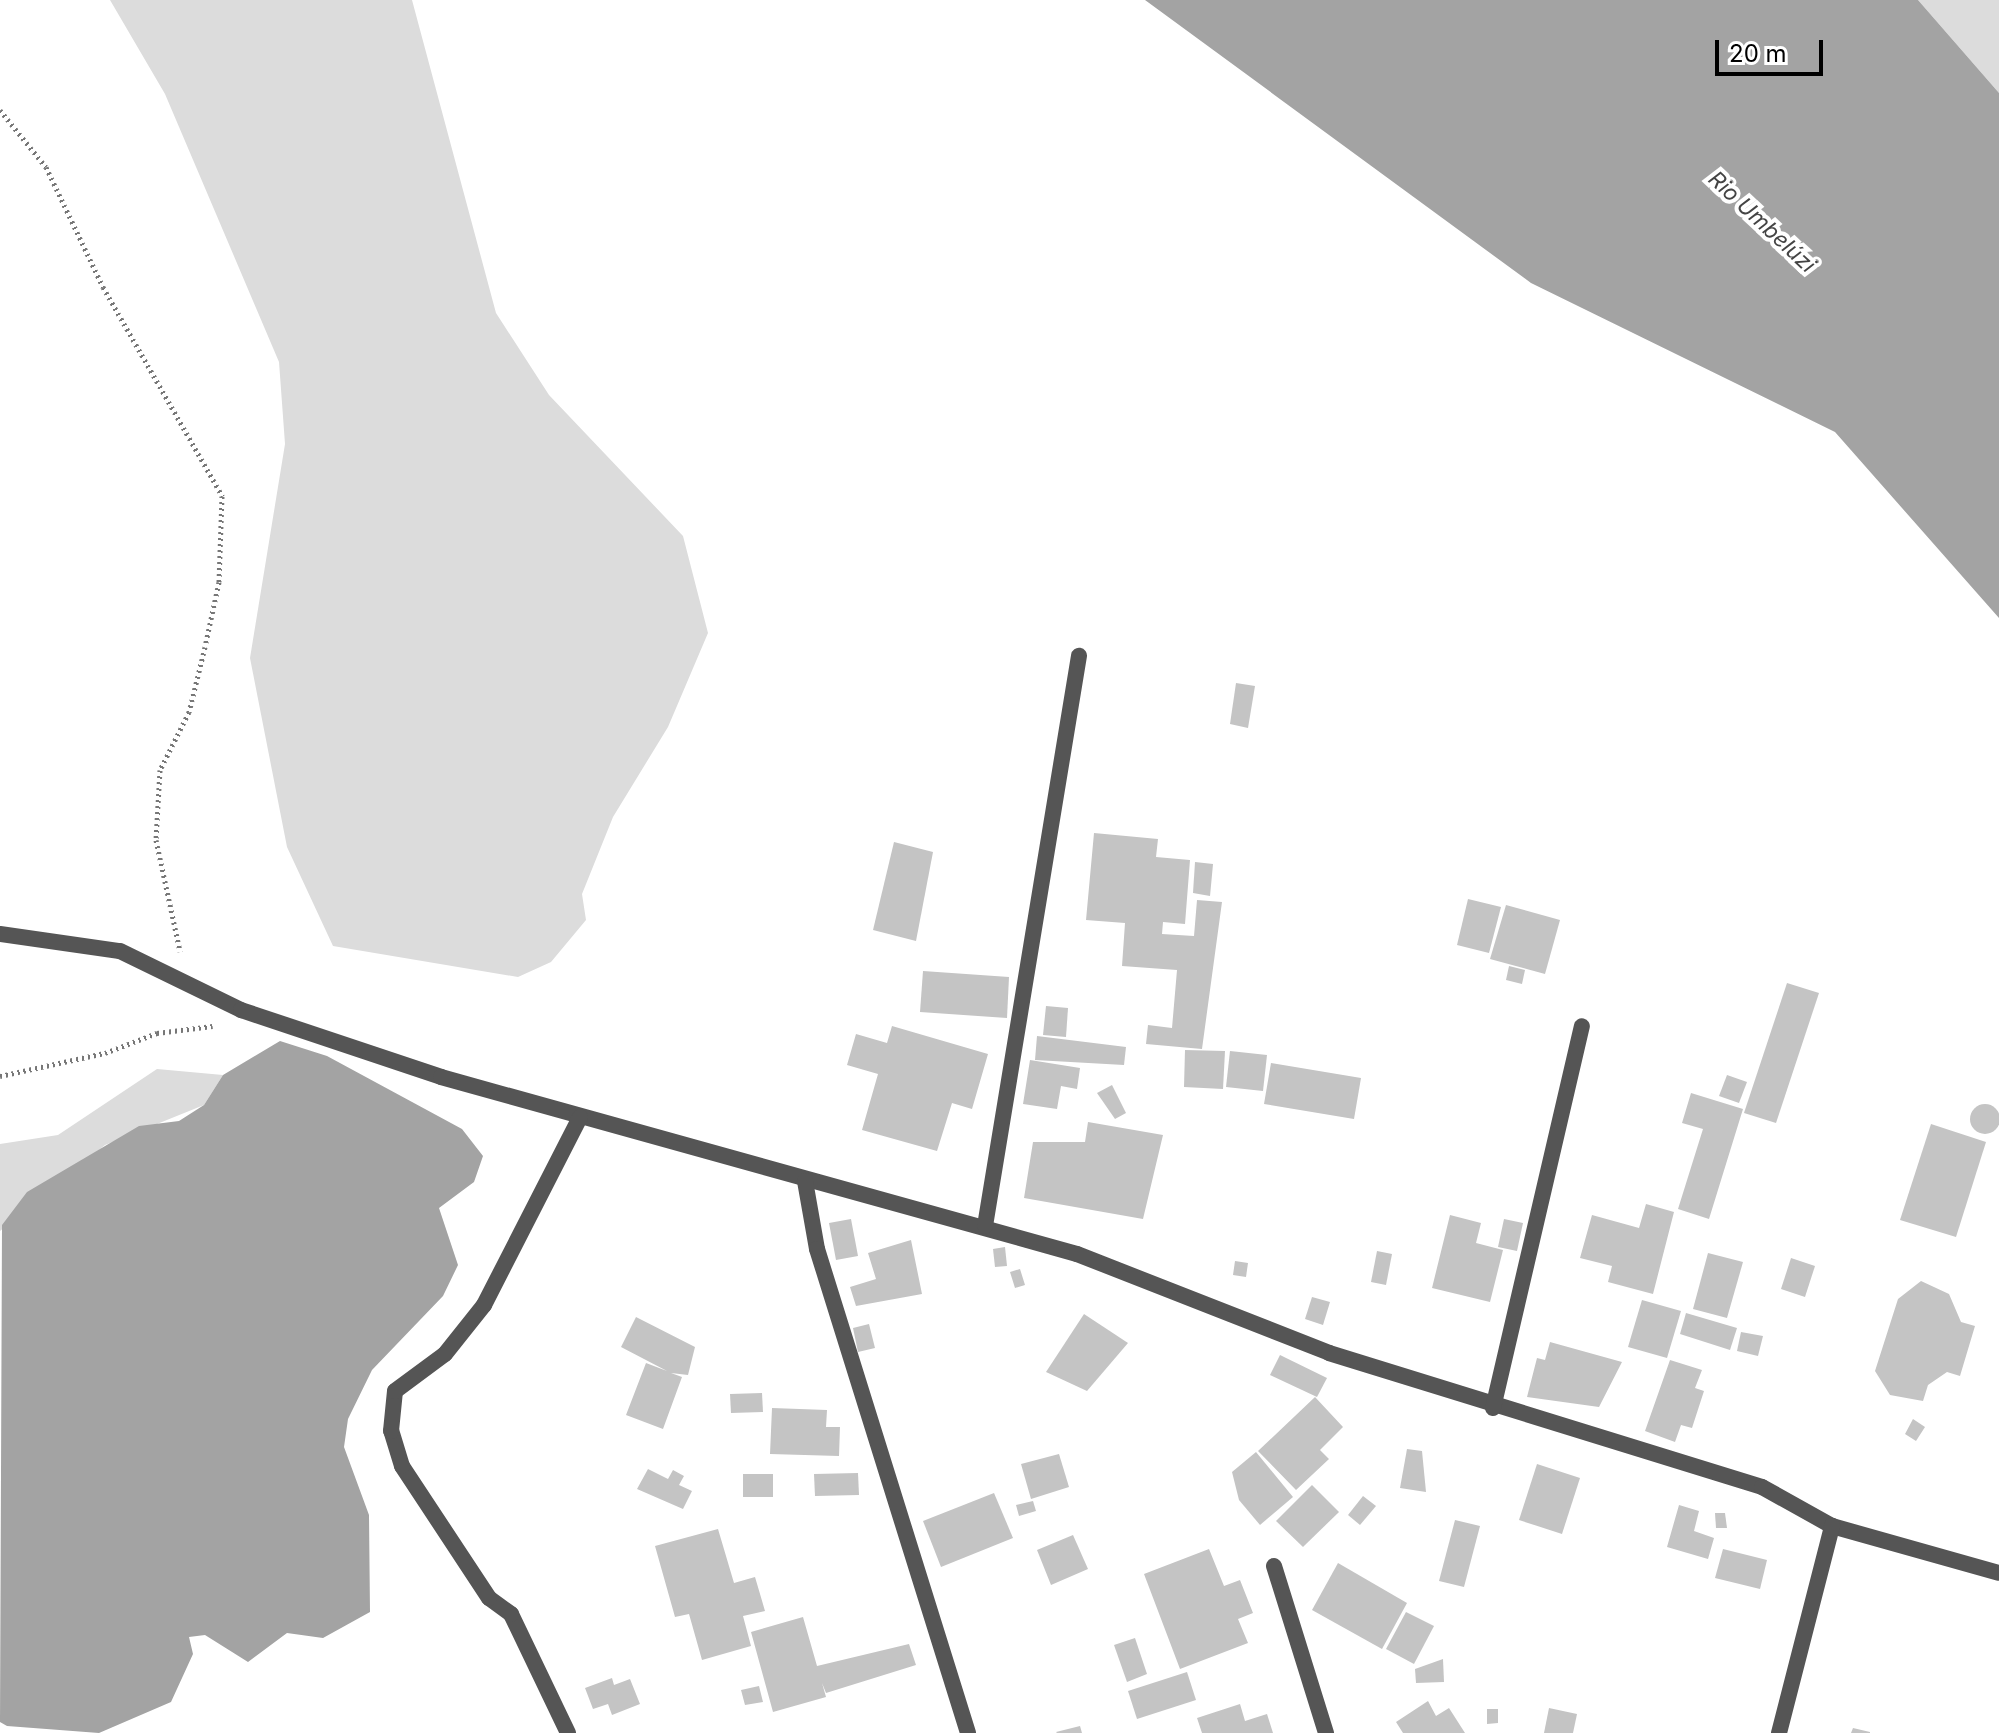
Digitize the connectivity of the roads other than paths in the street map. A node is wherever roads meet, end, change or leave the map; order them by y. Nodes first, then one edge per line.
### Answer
1 (1079, 656) dead end
2 (0, 934) edge
3 (1582, 1026) dead end
4 (580, 1117) junction
5 (805, 1181) junction
6 (985, 1226) junction
7 (1493, 1408) junction
8 (1832, 1526) junction
9 (1274, 1566) dead end
10 (1999, 1573) edge
11 (568, 1733) edge
12 (968, 1733) edge
13 (1326, 1733) edge
14 (1779, 1733) edge

1 - 6 street
2 - 4 street
3 - 7 street
4 - 5 street
4 - 11 street
5 - 6 street
5 - 12 street
6 - 7 street
7 - 8 street
8 - 10 street
8 - 14 street
9 - 13 street

